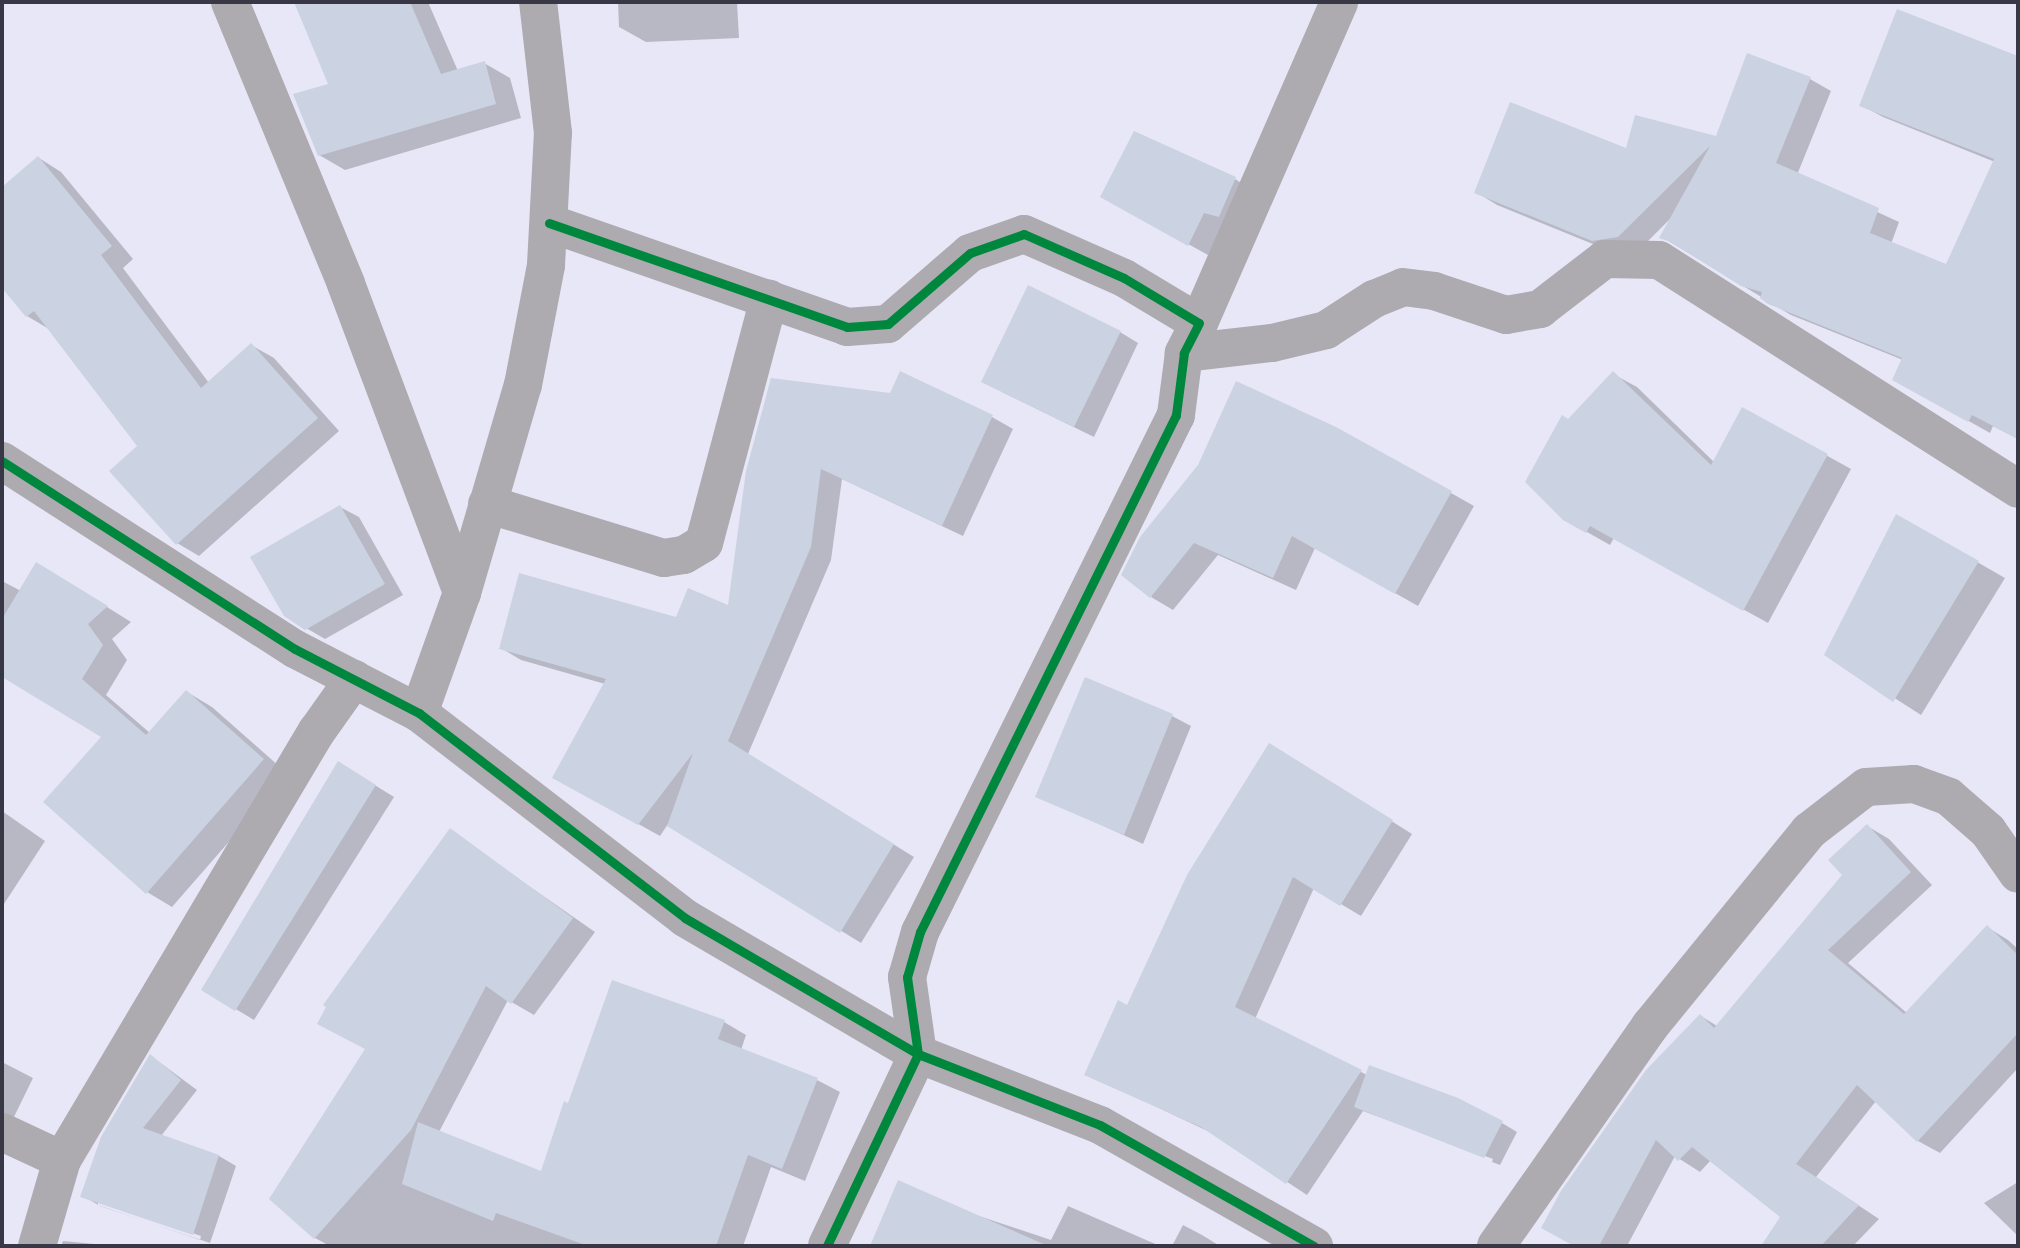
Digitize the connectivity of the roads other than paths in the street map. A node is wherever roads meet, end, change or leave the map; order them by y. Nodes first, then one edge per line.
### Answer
1 (230, 2) edge
2 (538, 2) edge
3 (1339, 2) edge
4 (549, 223) junction
5 (769, 299) junction
6 (1191, 338) junction
7 (2, 461) edge
8 (2018, 489) edge
9 (487, 504) junction
10 (461, 593) junction
11 (354, 679) junction
12 (419, 713) junction
13 (2018, 874) edge
14 (918, 1054) junction
15 (2, 1132) edge
16 (62, 1160) junction
17 (37, 1246) edge
18 (827, 1246) edge
19 (1314, 1246) edge
20 (1496, 1246) edge

1 - 10 street
2 - 4 street
3 - 6 street
4 - 5 street
4 - 9 street
5 - 6 street
5 - 9 street
6 - 8 street
6 - 14 street
7 - 11 street
9 - 10 street
10 - 12 street
11 - 12 street
11 - 16 street
12 - 14 street
13 - 20 street
14 - 18 street
14 - 19 street
15 - 16 street
16 - 17 street

